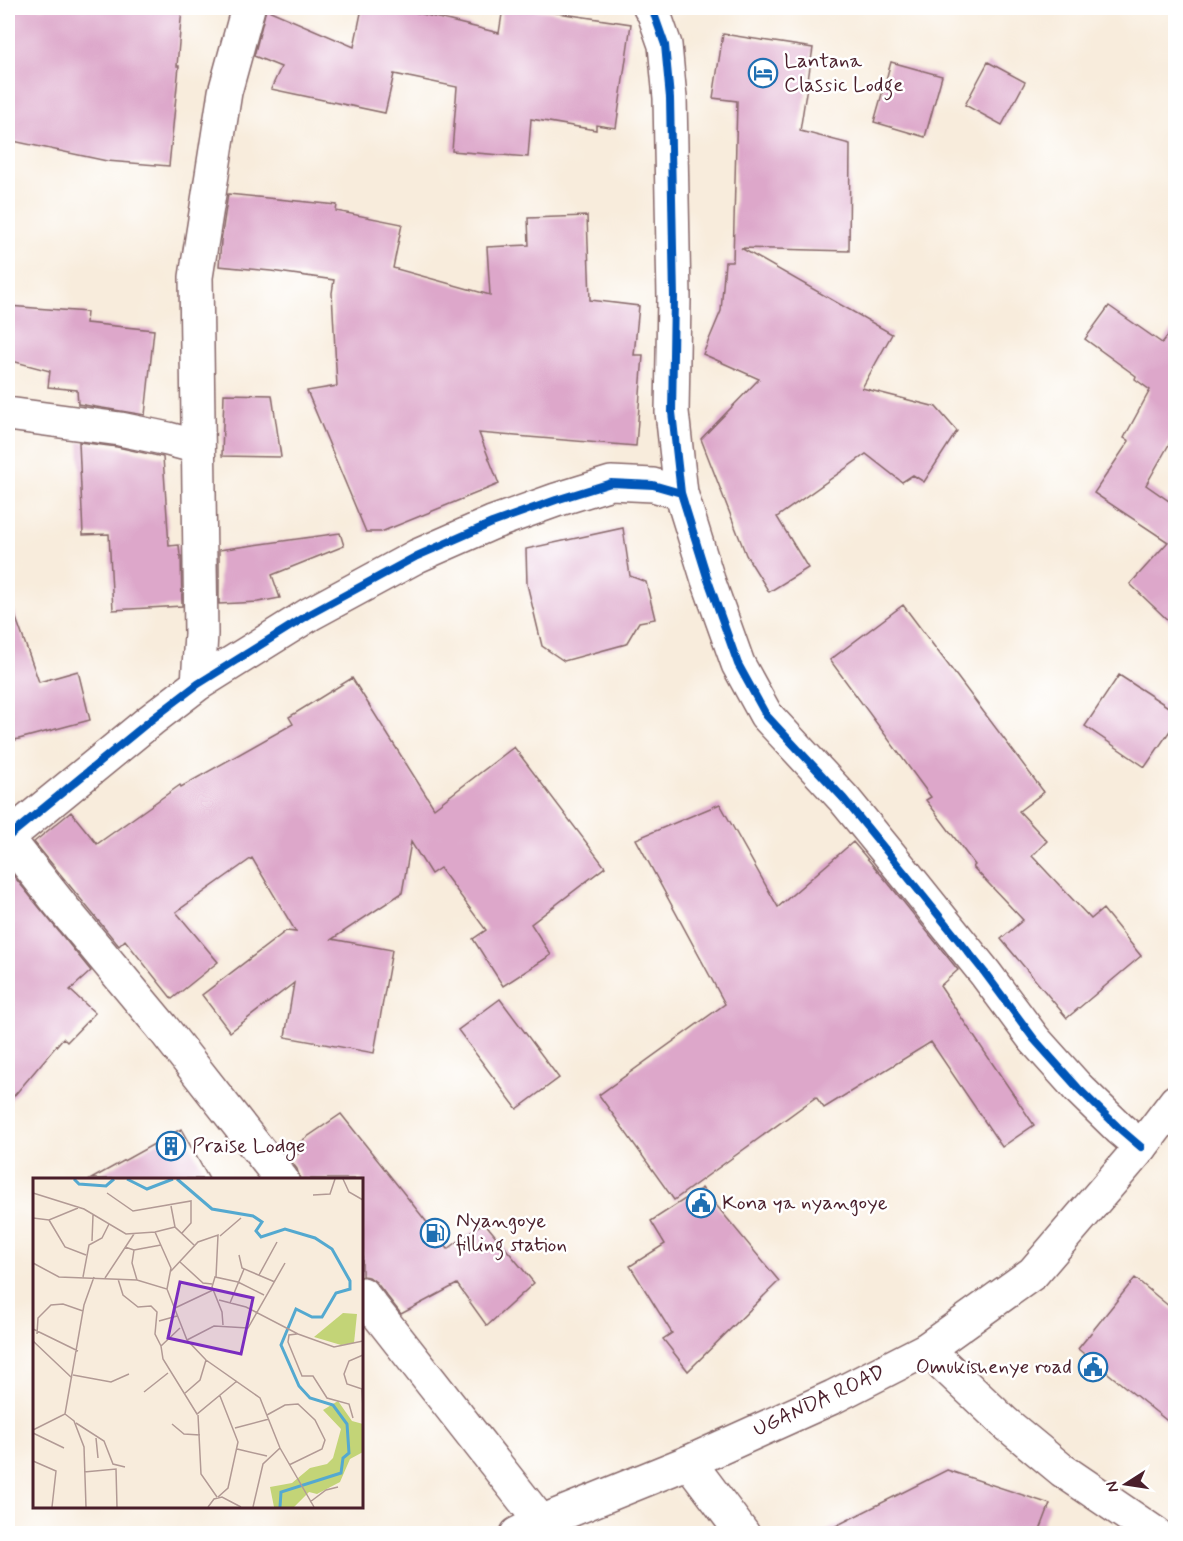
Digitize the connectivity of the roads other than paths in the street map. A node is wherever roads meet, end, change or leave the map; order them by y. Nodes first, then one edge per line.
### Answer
1 (248, 8) edge
2 (650, 8) edge
3 (8, 414) edge
4 (198, 447) junction
5 (681, 493) junction
6 (198, 684) junction
7 (8, 838) edge
8 (1176, 1101) edge
9 (1142, 1147) junction
10 (281, 1178) edge
11 (363, 1295) edge
12 (927, 1349) junction
13 (689, 1462) junction
14 (529, 1528) edge
15 (743, 1533) edge
16 (1156, 1533) edge

1 - 4 street
2 - 5 street
3 - 4 street
4 - 6 street
5 - 6 street
5 - 9 street
6 - 7 street
7 - 10 street
8 - 9 street, UGANDA ROAD
9 - 12 street, UGANDA ROAD
11 - 14 street
12 - 13 street, UGANDA ROAD
12 - 16 street
13 - 14 street, UGANDA ROAD
13 - 15 street

